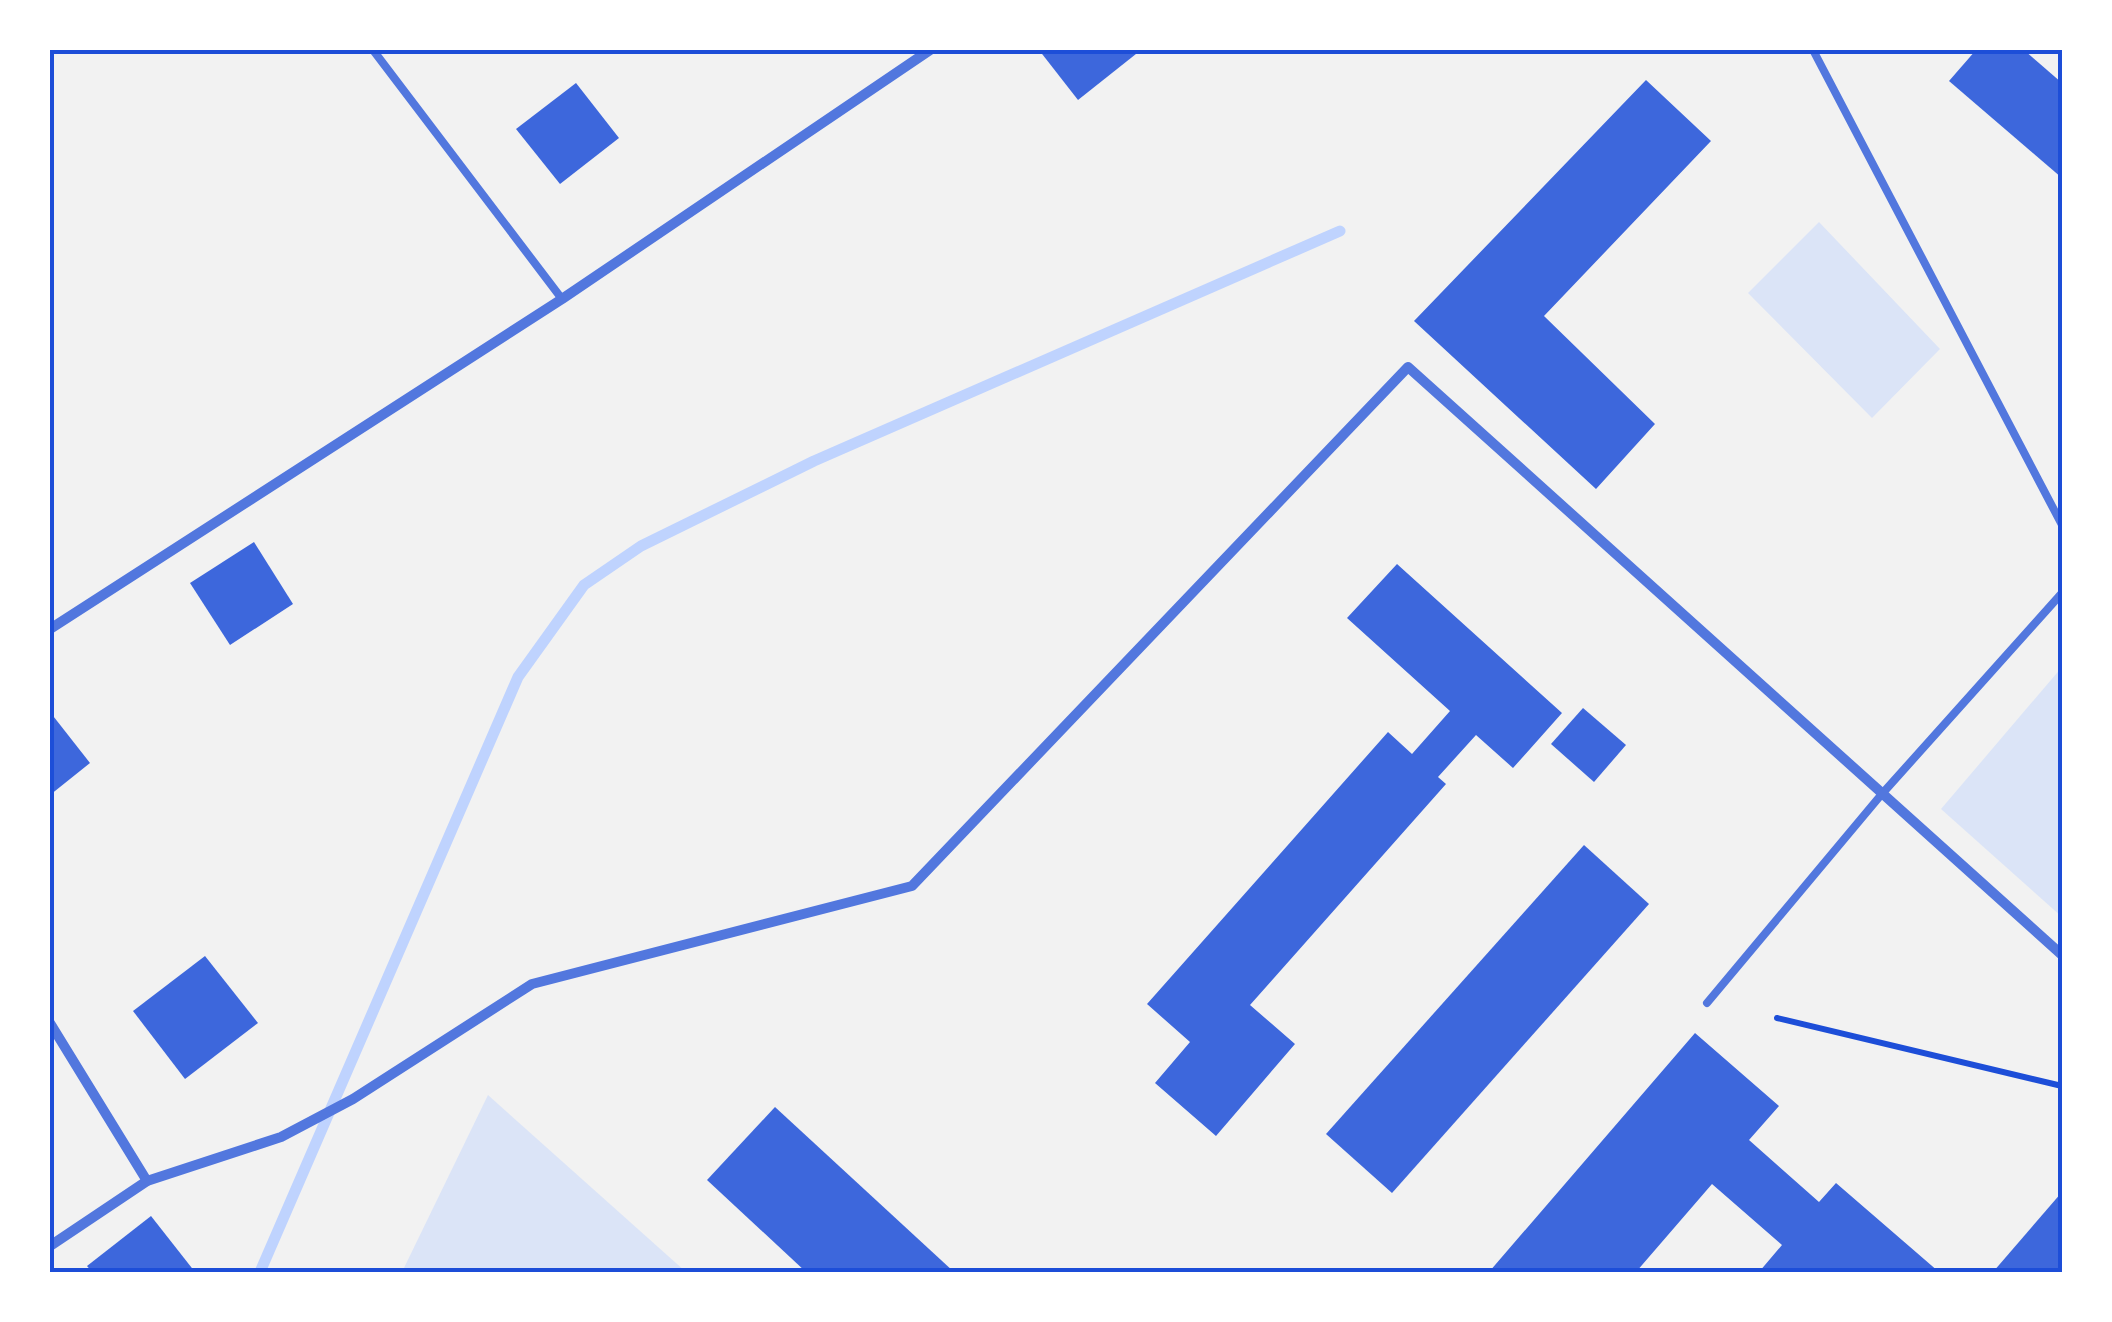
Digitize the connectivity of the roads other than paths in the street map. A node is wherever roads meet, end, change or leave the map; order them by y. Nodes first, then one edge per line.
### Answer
1 (373, 50) edge
2 (930, 50) edge
3 (1813, 50) edge
4 (562, 299) junction
5 (2062, 525) edge
6 (2062, 592) edge
7 (50, 630) edge
8 (1881, 795) junction
9 (2062, 955) edge
10 (1707, 1003) dead end
11 (50, 1024) edge
12 (147, 1180) junction
13 (50, 1246) edge

1 - 4 lane
2 - 4 street
3 - 5 lane
4 - 7 street
6 - 8 lane
8 - 9 street
8 - 10 lane
8 - 12 street
11 - 12 street
12 - 13 street

